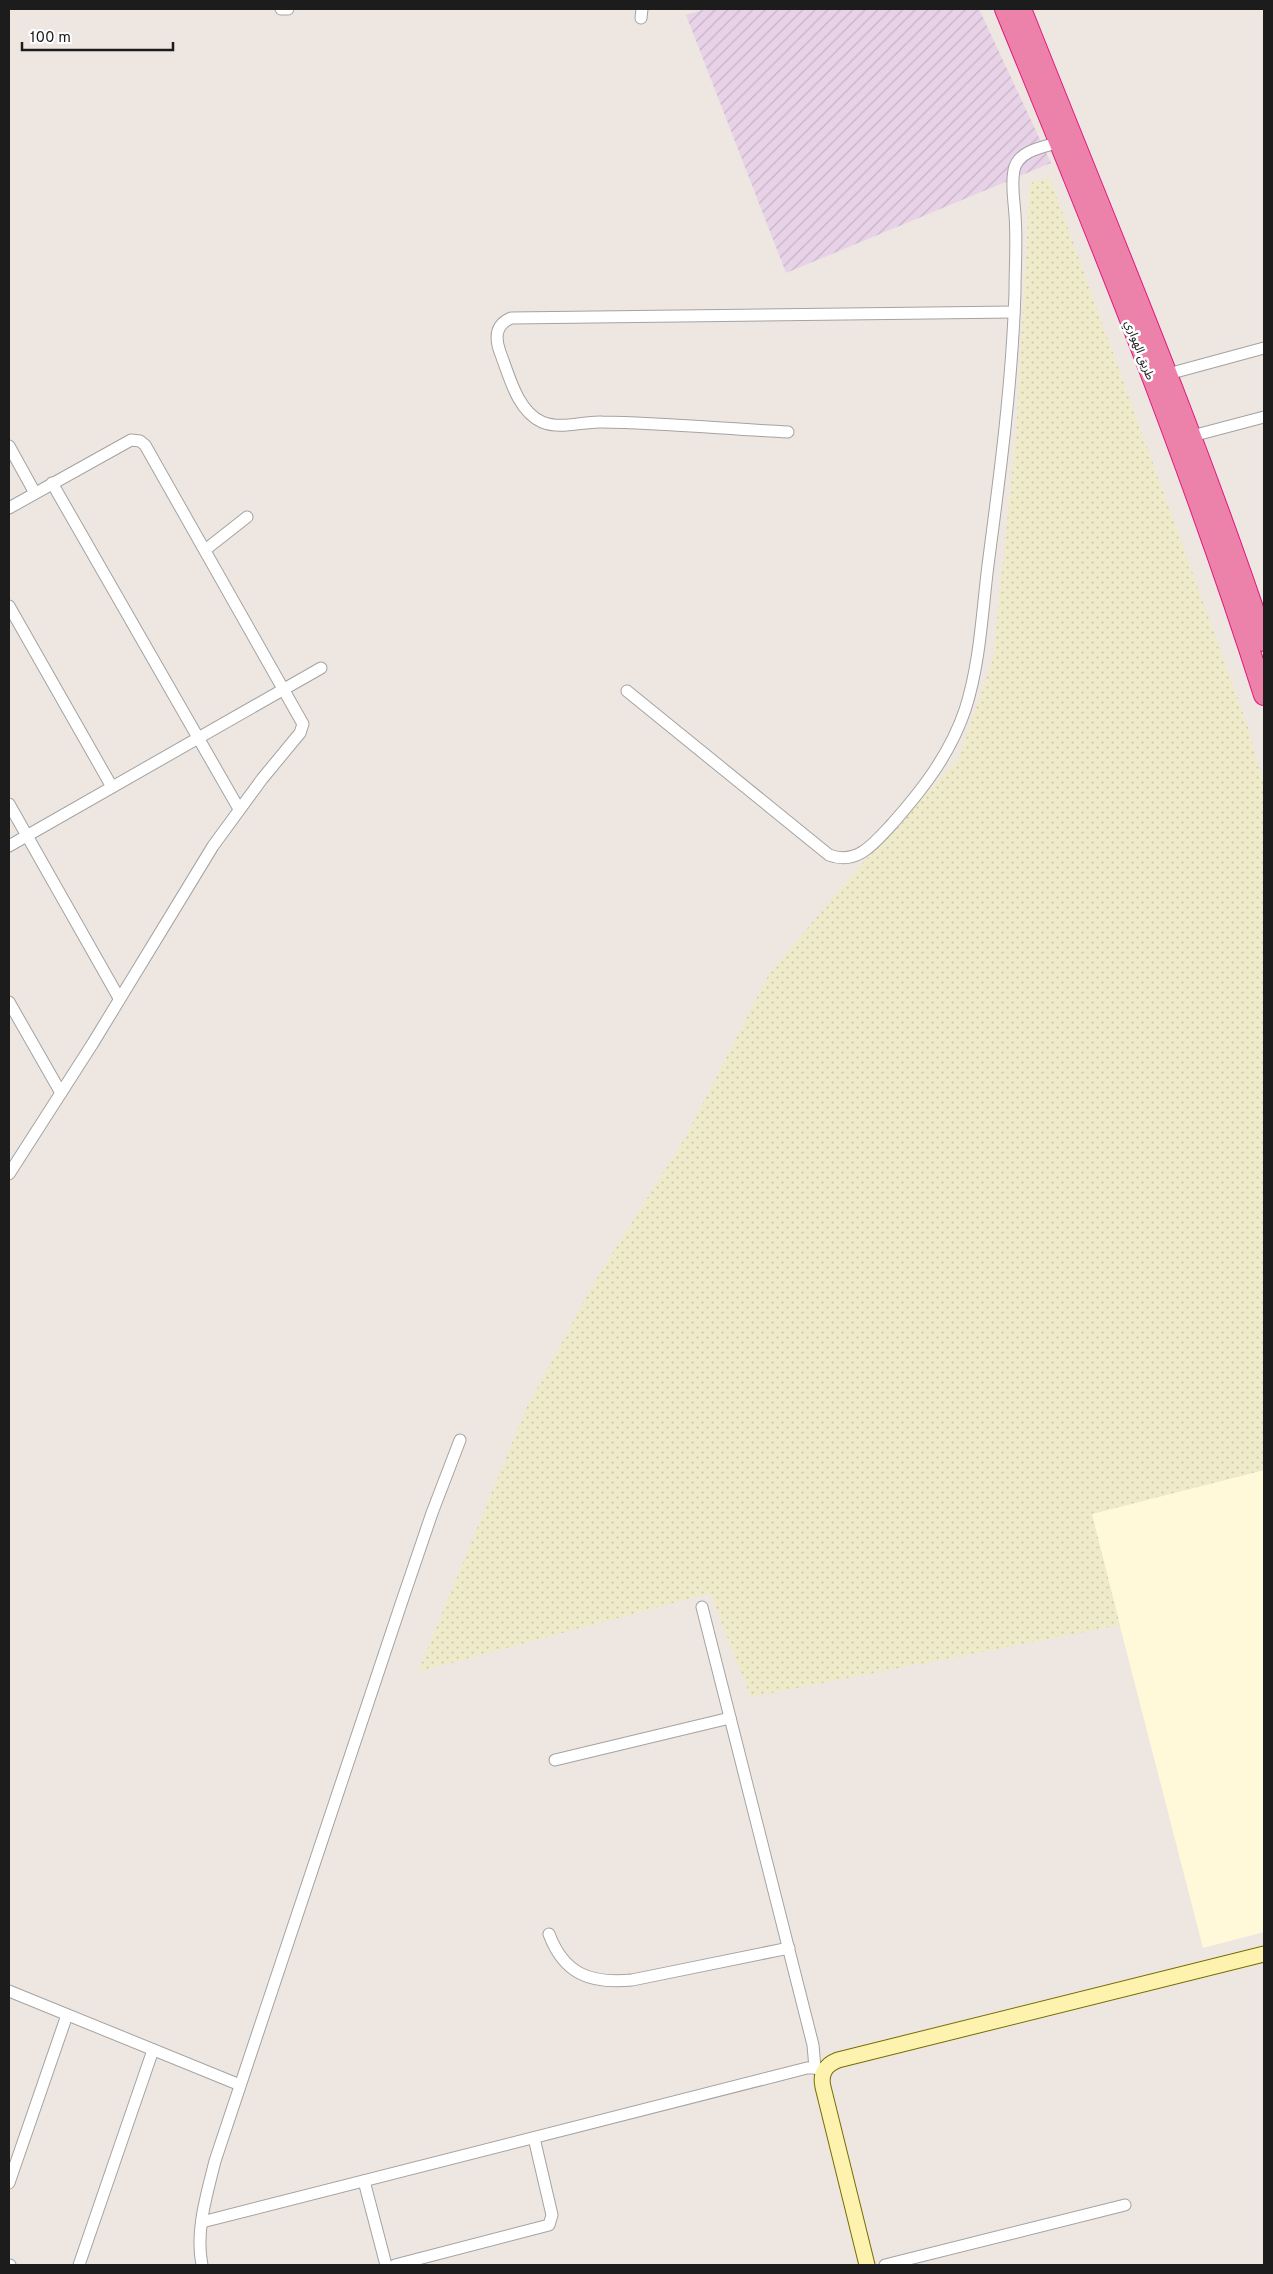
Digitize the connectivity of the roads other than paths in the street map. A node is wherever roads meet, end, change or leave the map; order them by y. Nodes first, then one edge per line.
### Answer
1 (281, 9) edge
2 (288, 9) edge
3 (1005, 9) edge
4 (1021, 9) edge
5 (1060, 142) junction
6 (1014, 312) junction
7 (1264, 348) edge
8 (1168, 374) junction
9 (1264, 417) edge
10 (788, 432) dead end
11 (1192, 436) junction
12 (9, 446) edge
13 (52, 483) junction
14 (35, 493) junction
15 (9, 508) edge
16 (247, 517) dead end
17 (205, 550) junction
18 (9, 606) edge
19 (1264, 641) edge
20 (321, 668) dead end
21 (285, 689) junction
22 (626, 691) dead end
23 (1264, 695) edge
24 (198, 738) junction
25 (112, 787) junction
26 (9, 804) edge
27 (239, 809) junction
28 (26, 836) junction
29 (9, 846) edge
30 (119, 998) junction
31 (9, 1002) edge
32 (61, 1093) junction
33 (9, 1174) edge
34 (460, 1440) dead end
35 (702, 1607) dead end
36 (730, 1718) junction
37 (555, 1760) dead end
38 (549, 1934) dead end
39 (789, 1948) junction
40 (1264, 1954) edge
41 (9, 1991) edge
42 (67, 2014) junction
43 (153, 2050) junction
44 (819, 2069) junction
45 (240, 2085) junction
46 (534, 2138) junction
47 (364, 2181) junction
48 (9, 2183) edge
49 (1124, 2205) dead end
50 (202, 2222) junction
51 (79, 2265) edge
52 (202, 2265) edge
53 (386, 2265) edge
54 (395, 2265) edge
55 (867, 2265) edge
56 (885, 2265) edge

1 - 2 street
3 - 5 highway, طريق الهواري
4 - 8 highway, طريق الهواري
5 - 6 street
5 - 23 highway, طريق الهواري
6 - 10 street
6 - 22 street
7 - 8 street
8 - 11 highway, طريق الهواري
9 - 11 street
11 - 19 highway, طريق الهواري
12 - 14 street
13 - 14 street
13 - 17 street
13 - 24 street
14 - 15 street
16 - 17 street
17 - 21 street
18 - 25 street
20 - 21 street
21 - 24 street
21 - 27 street
24 - 25 street
24 - 27 street
25 - 28 street
26 - 28 street
27 - 30 street
28 - 29 street
28 - 30 street
30 - 32 street
31 - 32 street
32 - 33 street
34 - 45 street
35 - 36 street
36 - 37 street
36 - 39 street
38 - 39 street
39 - 44 street
40 - 44 street
41 - 42 street
42 - 43 street
42 - 48 street
43 - 45 street
43 - 51 street
44 - 46 street
44 - 55 street
45 - 50 street
46 - 47 street
46 - 54 street
47 - 50 street
47 - 53 street
49 - 56 street
50 - 52 street

